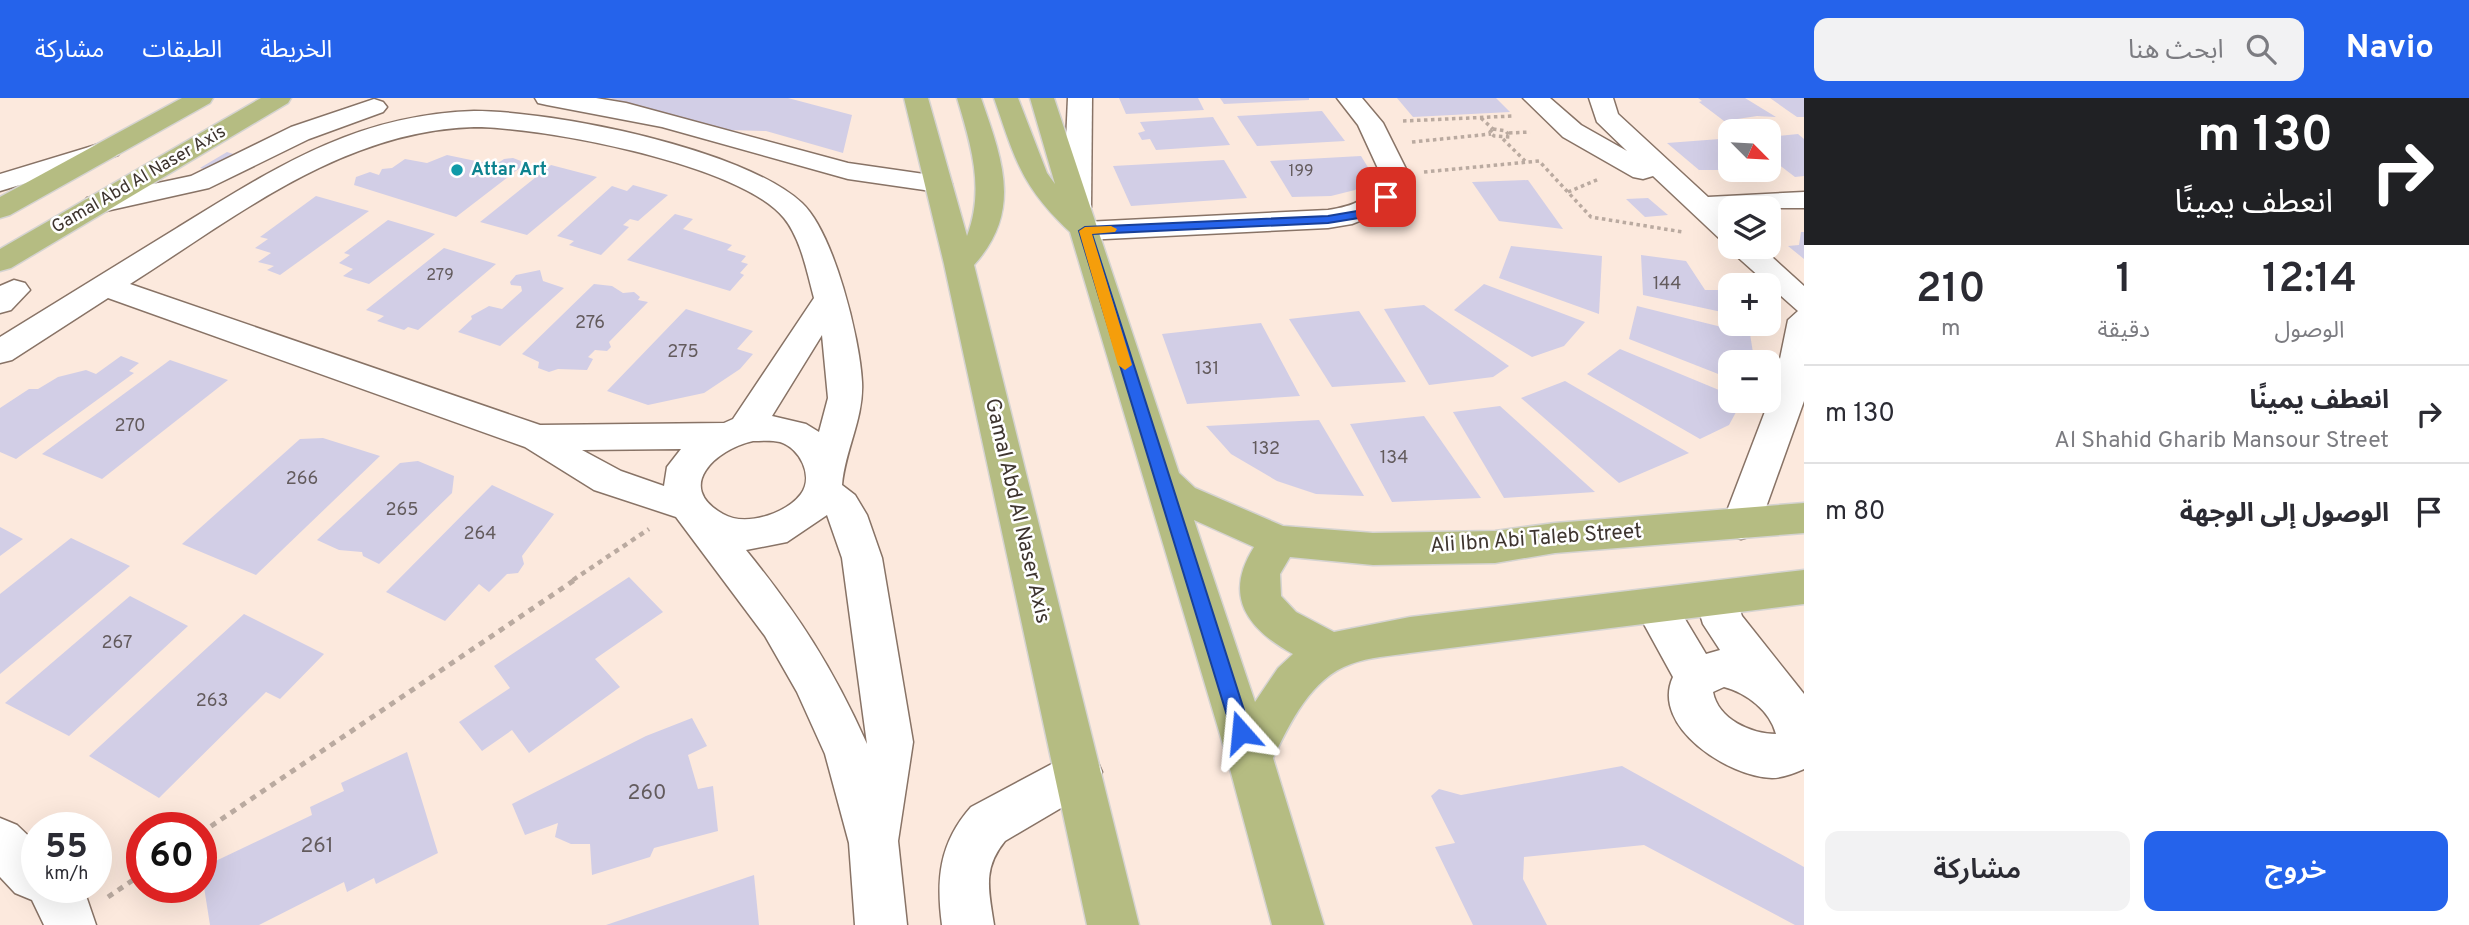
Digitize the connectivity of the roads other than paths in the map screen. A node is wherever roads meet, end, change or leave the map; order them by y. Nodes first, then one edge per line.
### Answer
1 (201, 98) edge
2 (279, 98) edge
3 (422, 98) edge
4 (547, 98) edge
5 (916, 98) edge
6 (969, 98) edge
7 (1006, 98) edge
8 (1042, 98) edge
9 (1080, 98) edge
10 (1349, 98) edge
11 (1601, 98) edge
12 (1544, 107) edge
13 (111, 148) junction
14 (856, 151) dead end
15 (935, 174) junction
16 (0, 183) edge
17 (1681, 187) junction
18 (1804, 200) edge
19 (97, 205) junction
20 (1703, 206) junction
21 (0, 209) edge
22 (1081, 219) junction
23 (1718, 221) edge
24 (1757, 259) edge
25 (0, 262) edge
26 (959, 264) junction
27 (104, 286) junction
28 (829, 299) junction
29 (1804, 303) edge
30 (1804, 320) edge
31 (0, 352) edge
32 (734, 432) junction
33 (538, 438) junction
34 (1159, 477) junction
35 (824, 480) junction
36 (695, 516) junction
37 (1804, 519) edge
38 (1741, 524) junction
39 (1279, 541) junction
40 (1804, 587) edge
41 (1716, 598) junction
42 (1654, 606) junction
43 (1333, 651) junction
44 (1695, 675) junction
45 (1780, 693) junction
46 (1250, 758) junction
47 (1077, 772) junction
48 (874, 843) junction
49 (63, 903) edge
50 (70, 925) edge
51 (881, 925) edge
52 (968, 925) edge
53 (1113, 925) edge
54 (1298, 925) edge

1 - 13 main road, Gamal Abd Al Naser Axis
2 - 19 main road, Gamal Abd Al Naser Axis
3 - 19 street
4 - 15 street
5 - 15 main road, Gamal Abd Al Naser Axis
6 - 26 main road
7 - 22 main road
8 - 22 main road
9 - 22 street
10 - 22 street
11 - 17 street
12 - 17 street
13 - 16 street
13 - 21 main road, Gamal Abd Al Naser Axis
14 - 15 street
15 - 26 main road, Gamal Abd Al Naser Axis
17 - 20 street
18 - 20 street
19 - 25 main road, Gamal Abd Al Naser Axis
20 - 23 street
22 - 34 main road
24 - 29 street
26 - 47 main road, Gamal Abd Al Naser Axis
27 - 28 street
27 - 31 street
27 - 33 street
28 - 32 street
28 - 35 street
30 - 38 street
32 - 33 street
32 - 35 street
32 - 36 street
33 - 36 street
34 - 39 main road, Ali Ibn Abi Taleb Street
34 - 46 main road
35 - 36 street
35 - 48 street
36 - 48 street
37 - 38 main road, Ali Ibn Abi Taleb Street
38 - 39 main road, Ali Ibn Abi Taleb Street
39 - 43 main road
40 - 41 main road
41 - 42 main road
41 - 45 street
42 - 43 main road
42 - 44 street
43 - 46 main road
44 - 45 street
44 - 45 street
46 - 54 main road
47 - 52 street
47 - 53 main road, Gamal Abd Al Naser Axis
48 - 51 street
49 - 50 street

